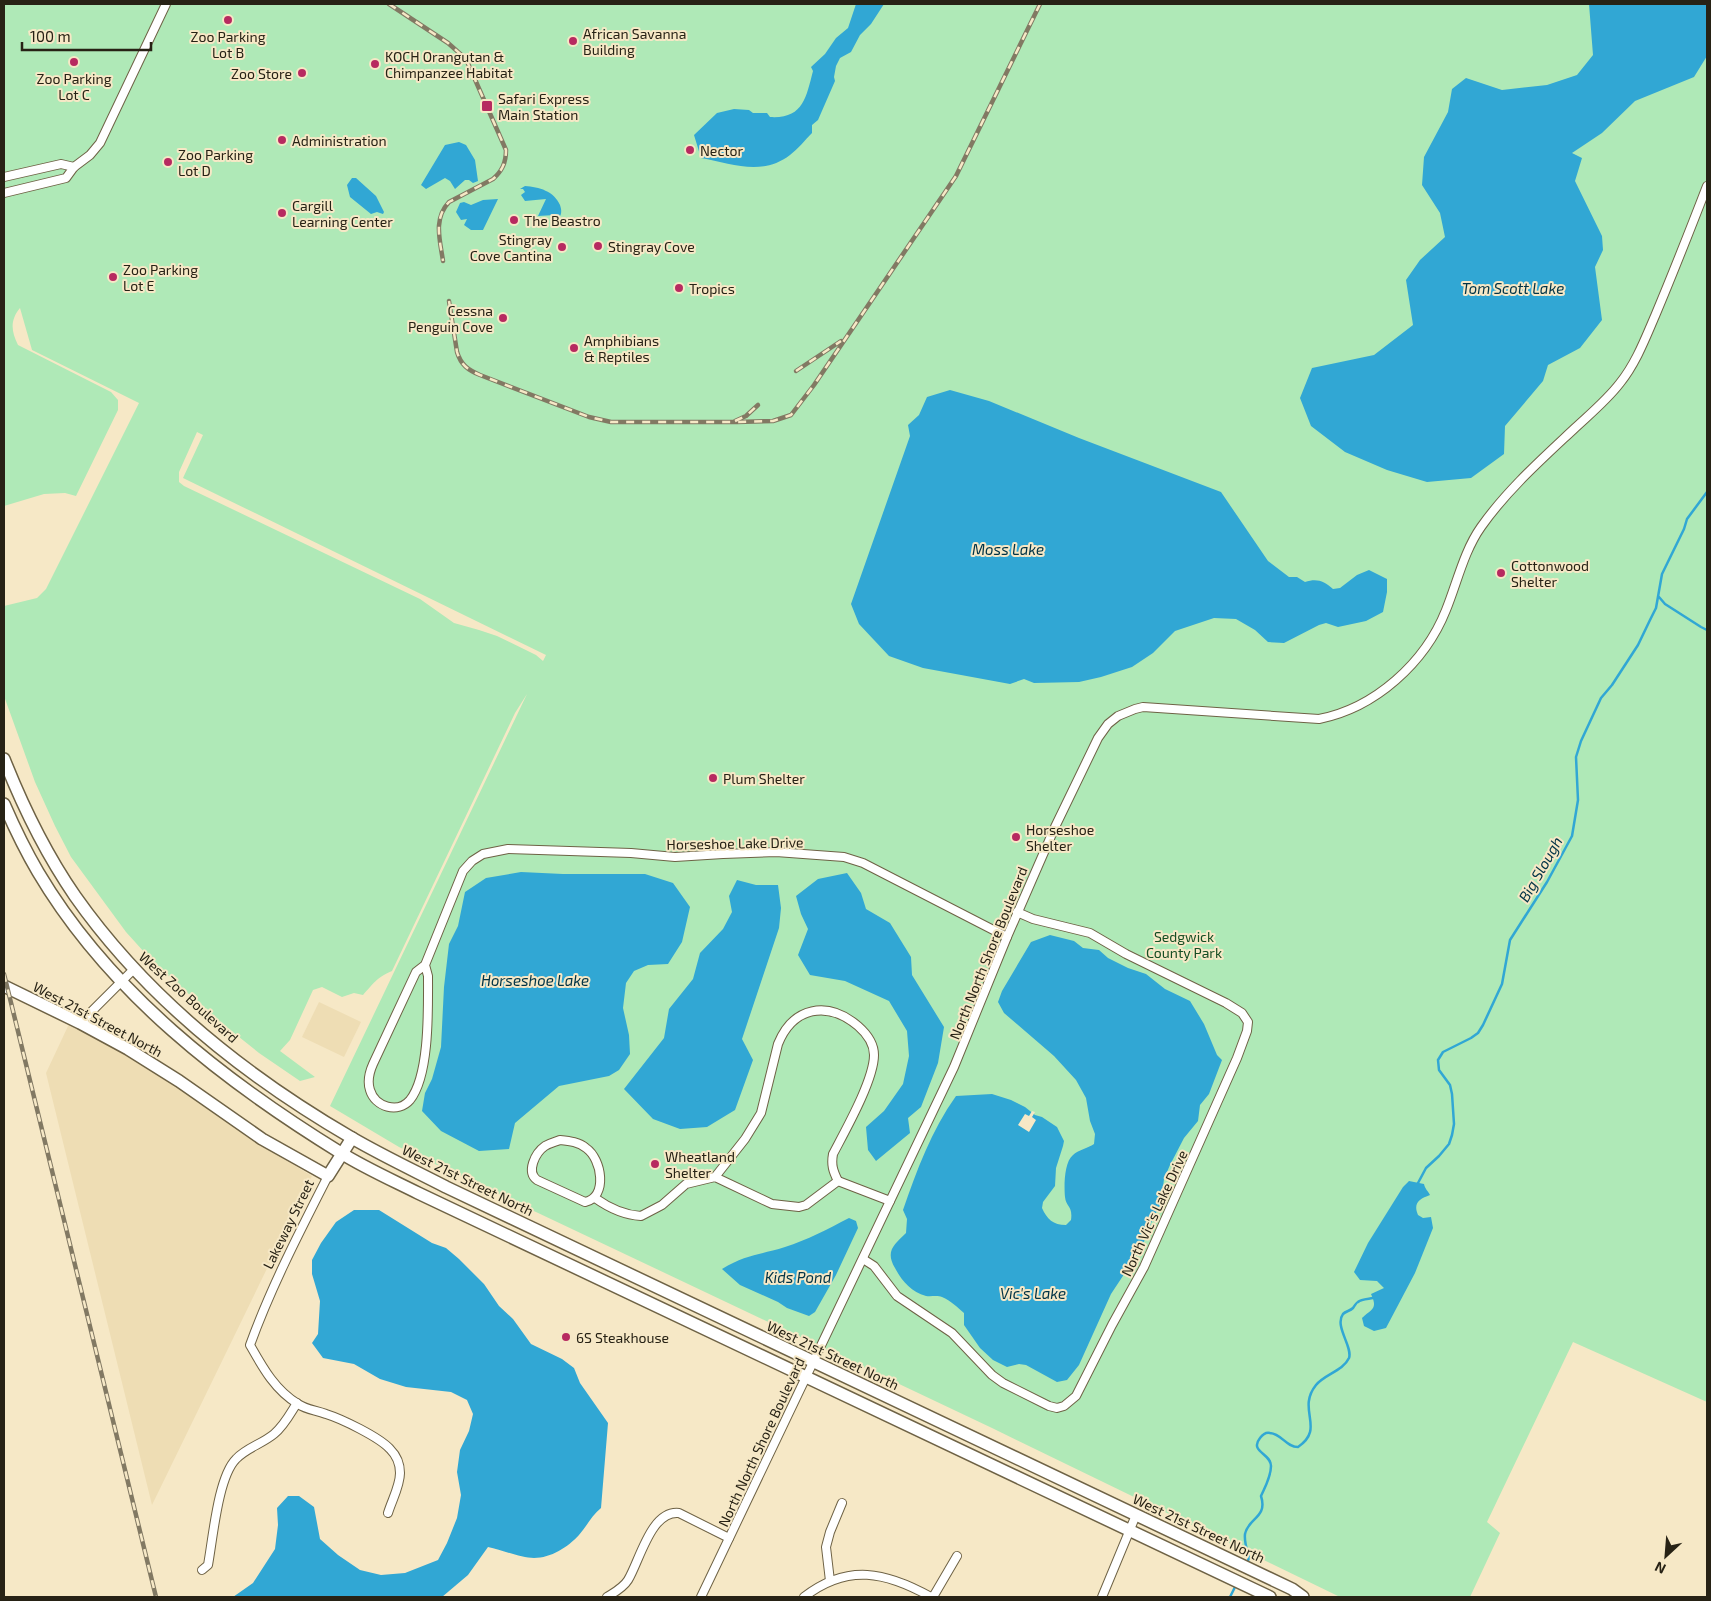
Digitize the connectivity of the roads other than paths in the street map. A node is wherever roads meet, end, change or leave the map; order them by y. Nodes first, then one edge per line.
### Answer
1 (166, 4) edge
2 (74, 167) junction
3 (4, 177) edge
4 (1707, 186) edge
5 (4, 193) edge
6 (4, 759) edge
7 (4, 804) edge
8 (1017, 912) junction
9 (1007, 937) junction
10 (425, 965) junction
11 (134, 969) junction
12 (122, 982) junction
13 (4, 986) edge
14 (80, 1023) junction
15 (352, 1138) junction
16 (342, 1153) junction
17 (328, 1176) junction
18 (715, 1177) junction
19 (838, 1181) junction
20 (595, 1198) junction
21 (890, 1202) junction
22 (863, 1259) junction
23 (813, 1362) junction
24 (806, 1378) junction
25 (296, 1404) junction
26 (842, 1504) dead end
27 (388, 1513) dead end
28 (1136, 1515) junction
29 (1129, 1531) junction
30 (729, 1538) junction
31 (957, 1556) dead end
32 (202, 1570) dead end
33 (830, 1581) junction
34 (1266, 1595) edge
35 (607, 1597) edge
36 (701, 1597) edge
37 (804, 1597) edge
38 (932, 1597) edge
39 (1102, 1597) edge
40 (1303, 1597) edge

1 - 2 street
2 - 3 street
2 - 5 street
4 - 8 street, North North Shore Boulevard
6 - 11 main road, West Zoo Boulevard
7 - 12 main road
8 - 9 street, North North Shore Boulevard
8 - 22 street, North Vic's Lake Drive
9 - 10 street, Horseshoe Lake Drive
9 - 21 street, North North Shore Boulevard
10 - 10 street
11 - 12 street
11 - 15 main road, West Zoo Boulevard
12 - 14 street
12 - 16 main road
13 - 14 main road, West 21st Street North
14 - 17 main road, West 21st Street North
15 - 16 main road, Lakeway Street
15 - 23 main road, West 21st Street North
16 - 17 main road, Lakeway Street
16 - 24 main road
17 - 25 street, Lakeway Street
18 - 19 street
18 - 19 street
18 - 20 street
19 - 21 street
20 - 20 street
21 - 22 street, North North Shore Boulevard
22 - 23 street, North North Shore Boulevard
23 - 24 street, North North Shore Boulevard
23 - 28 main road, West 21st Street North
24 - 29 main road
24 - 30 street, North North Shore Boulevard
25 - 27 street
25 - 32 street
26 - 33 street
28 - 29 street
28 - 40 main road, West 21st Street North
29 - 34 main road
29 - 39 street
30 - 35 street
30 - 36 street, North North Shore Boulevard
31 - 38 street
33 - 37 street
33 - 38 street

